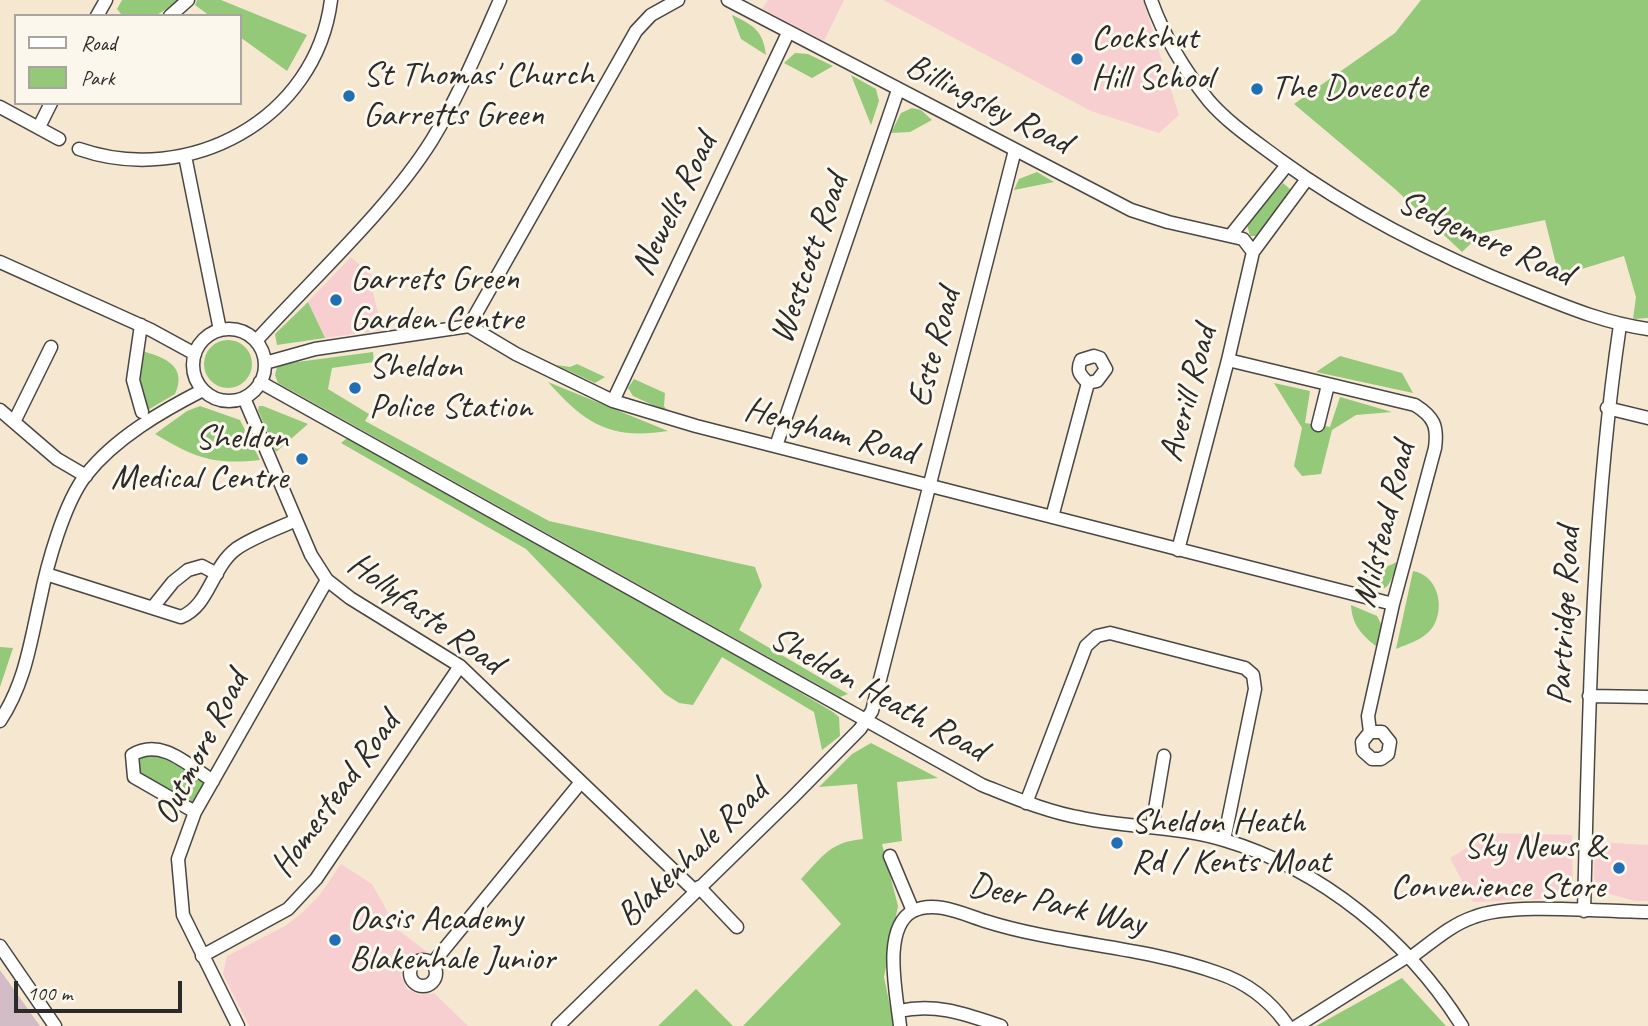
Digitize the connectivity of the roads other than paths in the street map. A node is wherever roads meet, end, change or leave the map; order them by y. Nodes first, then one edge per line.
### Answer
1 (188, 0) edge
2 (331, 0) edge
3 (500, 0) edge
4 (678, 0) edge
5 (728, 0) edge
6 (1151, 0) edge
7 (172, 14) edge
8 (788, 33) junction
9 (898, 90) junction
10 (50, 105) edge
11 (0, 107) edge
12 (39, 127) junction
13 (59, 139) dead end
14 (79, 149) dead end
15 (1015, 149) junction
16 (184, 156) junction
17 (1287, 165) junction
18 (1307, 179) junction
19 (1231, 235) junction
20 (1252, 252) junction
21 (0, 262) edge
22 (141, 325) junction
23 (1620, 325) junction
24 (469, 326) junction
25 (1648, 329) edge
26 (220, 330) junction
27 (256, 341) junction
28 (51, 347) dead end
29 (195, 354) junction
30 (1228, 360) junction
31 (265, 363) junction
32 (260, 382) junction
33 (1088, 383) dead end
34 (1328, 385) junction
35 (203, 390) junction
36 (244, 398) junction
37 (613, 401) junction
38 (1608, 408) junction
39 (142, 412) dead end
40 (5, 418) edge
41 (1648, 418) edge
42 (1318, 425) dead end
43 (776, 446) junction
44 (86, 476) junction
45 (928, 487) junction
46 (1052, 517) junction
47 (296, 520) junction
48 (1178, 550) junction
49 (46, 574) junction
50 (217, 574) junction
51 (327, 580) junction
52 (1393, 604) junction
53 (153, 607) junction
54 (460, 666) junction
55 (1589, 696) junction
56 (1648, 697) edge
57 (0, 721) edge
58 (866, 722) junction
59 (1370, 732) dead end
60 (1164, 756) dead end
61 (1146, 771) dead end
62 (1161, 773) junction
63 (213, 780) junction
64 (581, 782) junction
65 (1026, 803) junction
66 (195, 812) junction
67 (1152, 827) junction
68 (1224, 840) junction
69 (890, 856) dead end
70 (697, 889) junction
71 (913, 911) junction
72 (1584, 911) junction
73 (1648, 912) edge
74 (737, 927) dead end
75 (0, 946) edge
76 (202, 956) junction
77 (1409, 957) junction
78 (432, 964) dead end
79 (899, 1011) junction
80 (55, 1026) edge
81 (238, 1026) edge
82 (558, 1026) edge
83 (900, 1026) edge
84 (1001, 1026) edge
85 (1288, 1026) edge
86 (1297, 1026) edge
87 (1462, 1026) edge

1 - 7 street
2 - 16 street
3 - 27 street
4 - 24 street
5 - 8 street, Billingsley Road
6 - 17 street, Sedgemere Road
8 - 9 street, Billingsley Road
8 - 37 street, Newells Road
9 - 15 street, Billingsley Road
9 - 43 street, Westcott Road
10 - 12 street
11 - 12 street
12 - 13 street
14 - 16 street
15 - 19 street, Billingsley Road
15 - 45 street, Este Road
16 - 26 street
17 - 18 street, Sedgemere Road
17 - 19 street
18 - 20 street, Averill Road
18 - 23 street, Sedgemere Road
19 - 20 street
20 - 30 street, Averill Road
21 - 22 street
22 - 29 street
22 - 39 street
23 - 25 street, Sedgemere Road
23 - 38 street, Partridge Road
24 - 31 street
24 - 37 street, Hengham Road
26 - 27 street
26 - 29 street
27 - 31 street
28 - 40 street
29 - 35 street
30 - 34 street, Milstead Road
30 - 48 street, Averill Road
31 - 32 street
32 - 36 street
32 - 58 street, Sheldon Heath Road
33 - 46 street
34 - 42 street
34 - 52 street, Milstead Road
35 - 36 street
35 - 44 street
36 - 47 street, Hollyfaste Road
37 - 43 street, Hengham Road
38 - 41 street
38 - 55 street, Partridge Road
40 - 44 street
43 - 45 street, Hengham Road
44 - 49 street
45 - 46 street, Hengham Road
45 - 58 street, Este Road
46 - 48 street, Hengham Road
47 - 50 street
47 - 51 street, Hollyfaste Road
48 - 52 street, Hengham Road
49 - 53 street
49 - 57 street
50 - 53 street
50 - 53 street
51 - 54 street, Hollyfaste Road
51 - 63 street, Outmore Road
52 - 59 street, Milstead Road
54 - 64 street, Hollyfaste Road
54 - 76 street, Homestead Road
55 - 56 street
55 - 72 street, Partridge Road
58 - 65 street, Sheldon Heath Road
58 - 70 street, Blakenhale Road
60 - 62 street
61 - 62 street
62 - 67 street
63 - 66 street, Outmore Road
63 - 66 street
64 - 70 street, Hollyfaste Road
64 - 78 street
65 - 67 street, Sheldon Heath Road
65 - 68 street
66 - 76 street, Outmore Road
67 - 68 street, Sheldon Heath Road
68 - 77 street, Sheldon Heath Road
69 - 71 street
70 - 74 street, Hollyfaste Road
70 - 82 street, Blakenhale Road
71 - 79 street, Deer Park Way
71 - 85 street, Deer Park Way
72 - 73 street
72 - 77 street
75 - 80 street
76 - 81 street, Outmore Road
77 - 86 street
77 - 87 street, Sheldon Heath Road
79 - 83 street, Deer Park Way
79 - 84 street

